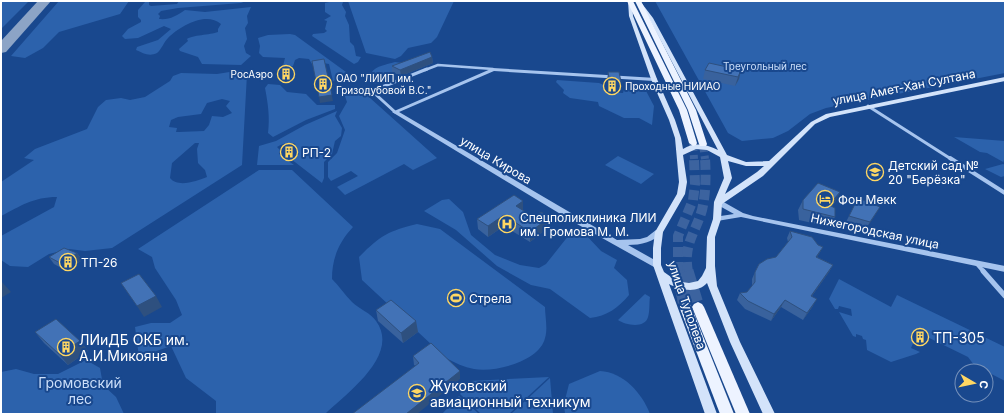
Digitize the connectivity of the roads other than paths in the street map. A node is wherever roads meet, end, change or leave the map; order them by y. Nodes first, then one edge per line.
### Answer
1 (630, 1) edge
2 (638, 1) edge
3 (493, 69) junction
4 (654, 79) junction
5 (1005, 79) edge
6 (868, 106) junction
7 (395, 112) junction
8 (694, 143) tunnel mouth
9 (703, 144) tunnel mouth
10 (680, 154) junction
11 (723, 154) junction
12 (772, 163) junction
13 (1005, 193) edge
14 (718, 202) junction
15 (741, 215) junction
16 (716, 222) junction
17 (659, 232) junction
18 (614, 242) junction
19 (977, 264) junction
20 (710, 266) junction
21 (1005, 269) edge
22 (659, 270) junction
23 (1005, 296) edge
24 (711, 414) edge
25 (727, 414) edge
26 (743, 414) edge
27 (769, 414) edge

1 - 4 main road, улица Туполева
1 - 8 main road, улица Туполева
2 - 9 main road
2 - 11 main road
3 - 4 street
3 - 7 street
3 - 7 street, улица Кирова
4 - 10 main road, улица Туполева
5 - 6 main road, улица Амет-Хан Султана
6 - 12 main road, улица Амет-Хан Султана
6 - 13 street
7 - 18 street, улица Кирова
10 - 11 main road
10 - 17 main road, улица Туполева
11 - 12 main road
11 - 14 main road
12 - 14 main road, улица Амет-Хан Султана
14 - 15 street, Нижегородская улица
14 - 16 main road
15 - 16 street, Нижегородская улица
15 - 19 street, Нижегородская улица
16 - 20 main road
17 - 18 street
17 - 22 main road, улица Туполева
18 - 22 street, улица Кирова
19 - 21 street, Нижегородская улица
19 - 23 street
20 - 22 main road
20 - 27 main road
22 - 24 main road, улица Туполева
25 - 26 main road, улица Туполева

